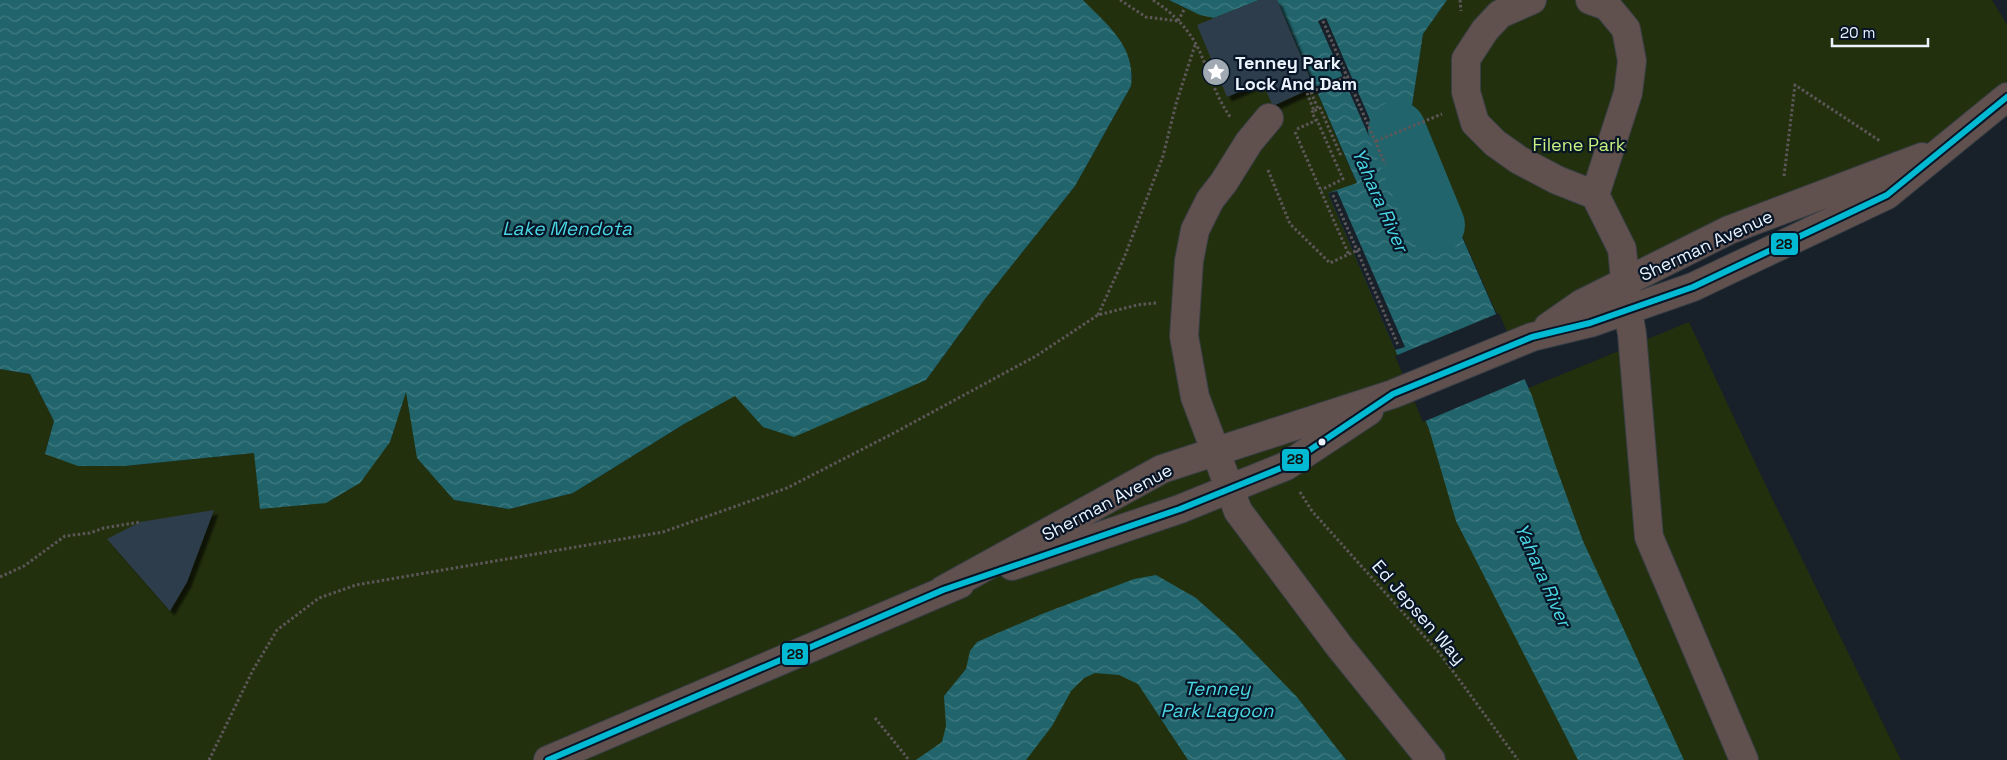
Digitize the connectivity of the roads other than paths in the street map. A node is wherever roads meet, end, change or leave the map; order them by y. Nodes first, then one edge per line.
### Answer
1 (1532, 0) edge
2 (1590, 0) edge
3 (2007, 97) edge
4 (1269, 118) road end
5 (1944, 148) junction
6 (1595, 195) junction
7 (1626, 282) junction
8 (1628, 311) junction
9 (1532, 337) junction
10 (1394, 394) junction
11 (1215, 452) junction
12 (1231, 490) junction
13 (943, 590) junction
14 (548, 760) edge
15 (1432, 760) edge
16 (1744, 760) edge

1 - 6 street
2 - 6 street
3 - 5 street, Sherman Avenue
4 - 11 street
5 - 7 street, Sherman Avenue
5 - 8 street, Sherman Avenue
6 - 7 street
7 - 8 street
7 - 9 street, Sherman Avenue
8 - 9 street, Sherman Avenue
8 - 16 street
9 - 10 street, Sherman Avenue
10 - 11 street, Sherman Avenue
10 - 12 street, Sherman Avenue
11 - 12 street
11 - 13 street, Sherman Avenue
12 - 13 street, Sherman Avenue
12 - 15 street
13 - 14 street, Sherman Avenue

